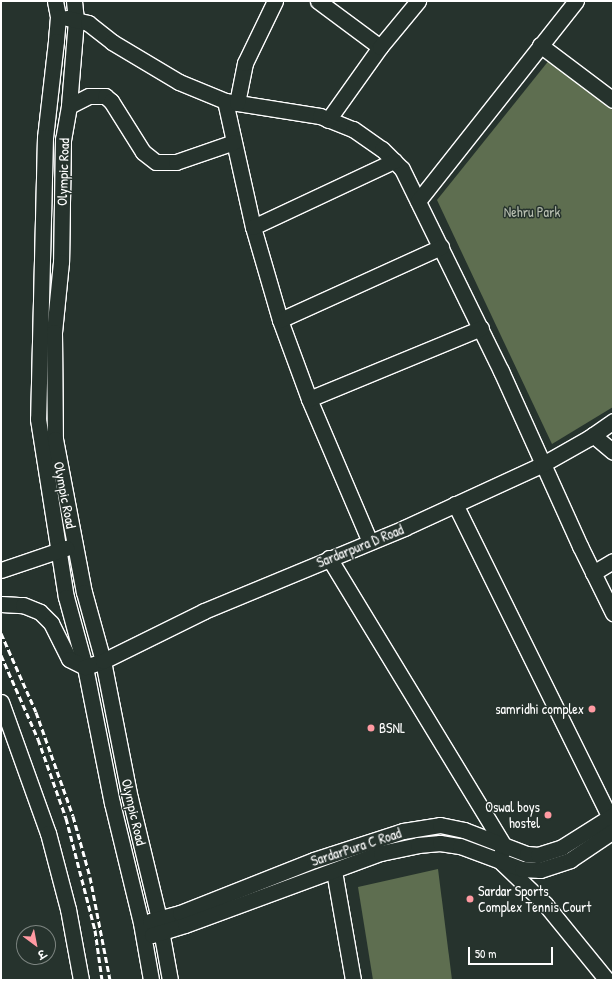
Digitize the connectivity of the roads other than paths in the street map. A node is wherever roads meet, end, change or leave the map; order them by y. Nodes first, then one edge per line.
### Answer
1 (55, 1) edge
2 (74, 1) edge
3 (275, 1) edge
4 (318, 1) edge
5 (418, 1) edge
6 (576, 1) edge
7 (58, 16) junction
8 (76, 20) junction
9 (540, 45) junction
10 (380, 47) junction
11 (613, 100) edge
12 (231, 102) junction
13 (69, 106) junction
14 (328, 120) junction
15 (234, 142) junction
16 (394, 161) junction
17 (418, 200) junction
18 (253, 227) junction
19 (441, 247) junction
20 (280, 320) junction
21 (481, 328) junction
22 (309, 399) junction
23 (613, 421) edge
24 (593, 435) junction
25 (48, 441) junction
26 (613, 452) edge
27 (543, 464) junction
28 (455, 504) junction
29 (370, 542) junction
30 (75, 547) junction
31 (58, 551) junction
32 (330, 558) junction
33 (613, 561) edge
34 (1, 570) edge
35 (594, 573) junction
36 (1, 604) edge
37 (613, 613) edge
38 (103, 661) junction
39 (85, 667) junction
40 (1, 702) edge
41 (612, 821) edge
42 (504, 846) junction
43 (499, 860) junction
44 (334, 871) junction
45 (161, 926) junction
46 (143, 929) junction
47 (602, 978) edge
48 (81, 980) edge
49 (151, 980) edge
50 (170, 980) edge
51 (353, 980) edge

1 - 7 street, Olympic Road
2 - 8 street, Olympic Road
3 - 12 street
4 - 10 street
5 - 10 street
6 - 9 street
7 - 8 street
7 - 25 street, Olympic Road
8 - 12 street
8 - 13 street, Olympic Road
9 - 11 street
9 - 17 street
10 - 14 street
12 - 14 street
12 - 15 street
13 - 15 street
13 - 25 street, Olympic Road
14 - 16 street
15 - 18 street
16 - 17 street
16 - 18 street
17 - 19 street
18 - 20 street
19 - 20 street
19 - 21 street
20 - 22 street
21 - 22 street
21 - 27 street
22 - 29 street
23 - 24 street, Sardarpura D Road
24 - 26 street
24 - 27 street, Sardarpura D Road
25 - 30 street, Olympic Road
25 - 31 street, Olympic Road
27 - 28 street, Sardarpura D Road
27 - 35 street
28 - 29 street, Sardarpura D Road
28 - 41 street
29 - 32 street, Sardarpura D Road
30 - 31 street
30 - 38 street, Olympic Road
31 - 34 street
31 - 39 street, Olympic Road
32 - 38 street, Sardarpura D Road
32 - 42 street
33 - 35 street
35 - 37 street
36 - 39 street
38 - 39 street, Sardarpura D Road
38 - 45 street, Olympic Road
39 - 46 street, Olympic Road
40 - 48 street
41 - 42 street, SardarPura C Road
41 - 43 street, SardarPura C Road
42 - 43 street
42 - 45 street, SardarPura C Road
43 - 44 street, SardarPura C Road
43 - 47 street
44 - 45 street, SardarPura C Road
44 - 51 street
45 - 46 street, SardarPura C Road
45 - 50 street, Olympic Road
46 - 49 street, Olympic Road

